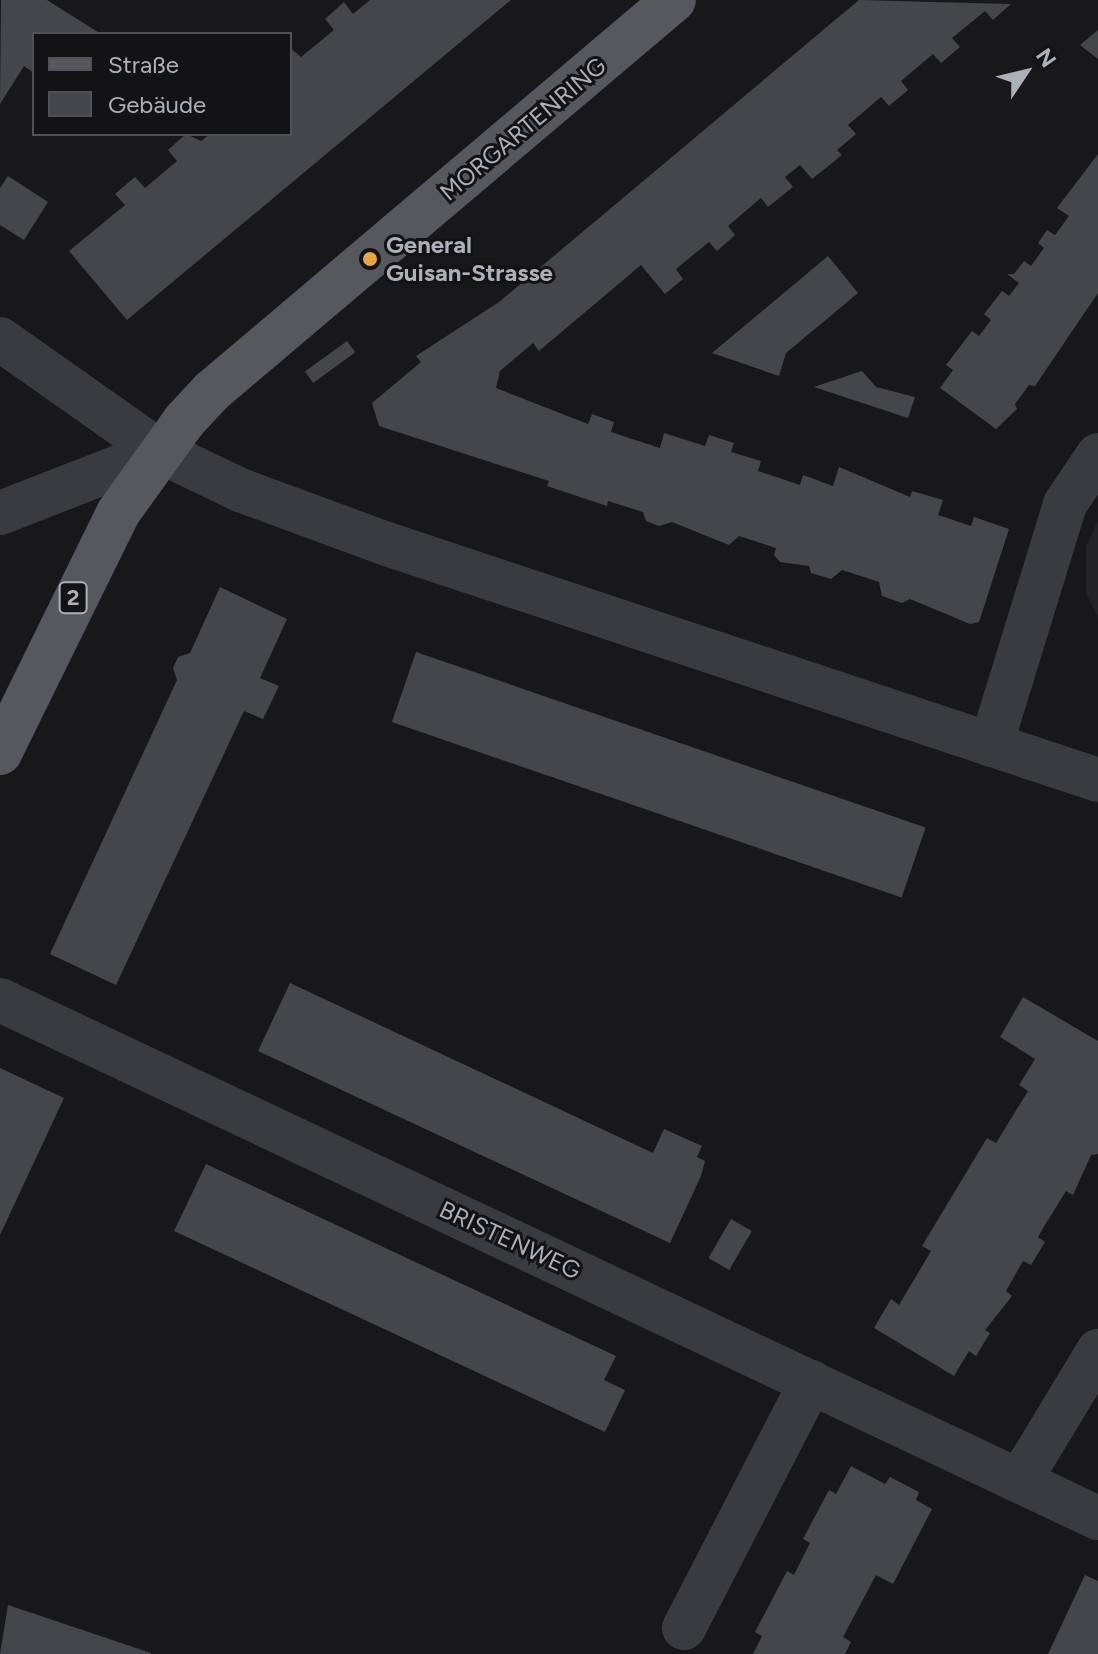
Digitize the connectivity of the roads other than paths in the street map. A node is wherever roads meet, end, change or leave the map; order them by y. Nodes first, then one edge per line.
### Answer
1 (674, 0) edge
2 (0, 339) edge
3 (159, 451) junction
4 (1098, 455) edge
5 (0, 513) edge
6 (991, 745) junction
7 (0, 753) edge
8 (1098, 780) edge
9 (0, 1000) edge
10 (1098, 1351) edge
11 (811, 1382) junction
12 (1020, 1480) junction
13 (1098, 1518) edge
14 (684, 1628) dead end

1 - 3 main road, MORGARTENRING / 2
2 - 3 street
3 - 5 street
3 - 6 street
3 - 7 main road, 2
4 - 6 street
6 - 8 street
9 - 11 street, BRISTENWEG
10 - 12 street
11 - 12 street, BRISTENWEG
11 - 14 street
12 - 13 street, BRISTENWEG

